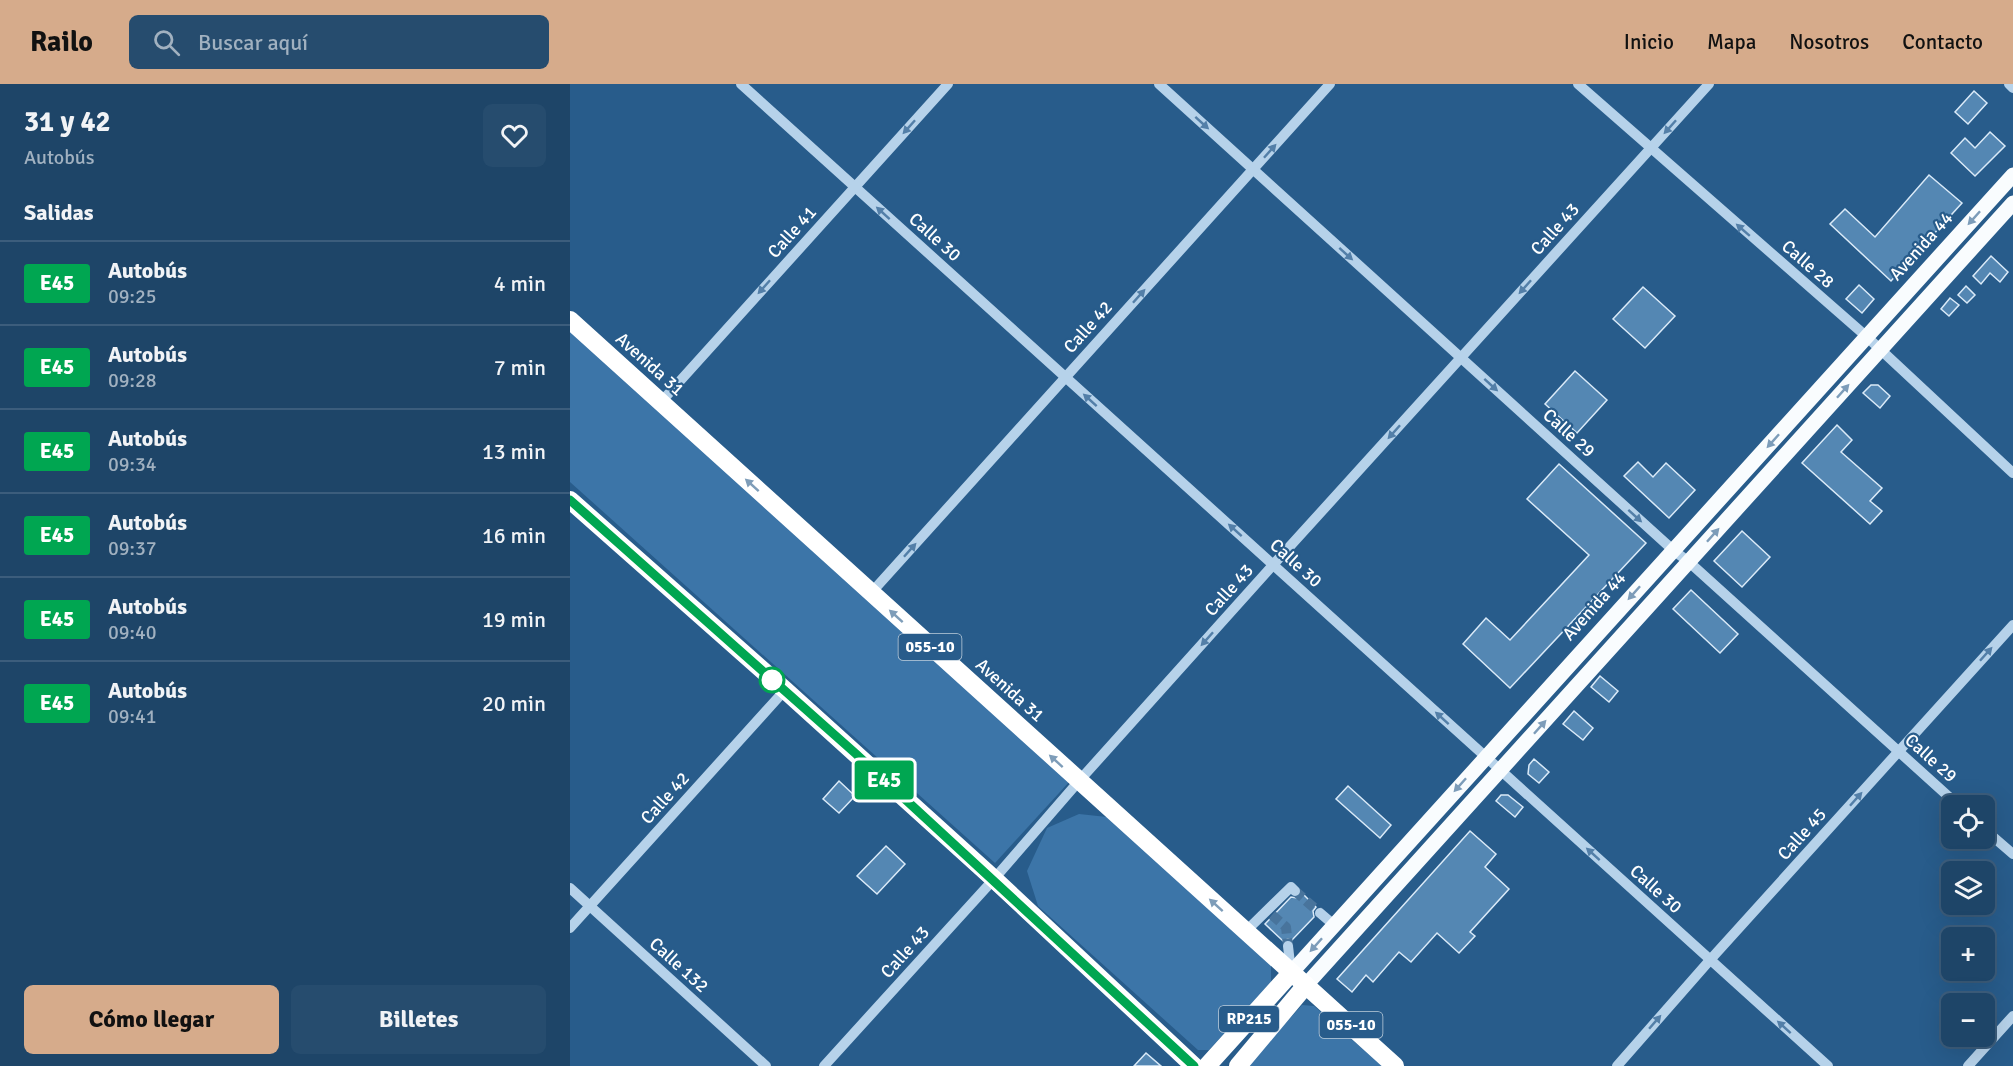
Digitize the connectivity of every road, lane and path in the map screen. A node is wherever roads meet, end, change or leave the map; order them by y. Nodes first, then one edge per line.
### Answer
1 (741, 84) edge
2 (948, 84) edge
3 (1158, 84) edge
4 (1330, 84) edge
5 (1578, 84) edge
6 (1709, 84) edge
7 (2009, 84) edge
8 (2013, 88) edge
9 (1650, 149) junction
10 (1253, 169) junction
11 (2013, 175) edge
12 (855, 187) junction
13 (2013, 203) edge
14 (570, 320) edge
15 (1867, 337) junction
16 (1881, 350) junction
17 (1461, 358) junction
18 (1065, 377) junction
19 (661, 402) junction
20 (2013, 473) edge
21 (570, 500) edge
22 (1673, 550) junction
23 (1689, 562) junction
24 (1274, 565) junction
25 (871, 593) junction
26 (2013, 624) edge
27 (785, 690) junction
28 (1899, 751) junction
29 (1485, 757) junction
30 (1500, 770) junction
31 (1079, 781) junction
32 (1947, 795) edge
33 (1995, 838) edge
34 (2013, 854) edge
35 (994, 879) junction
36 (570, 888) edge
37 (1295, 891) dead end
38 (590, 906) junction
39 (1320, 914) tunnel mouth
40 (1334, 926) junction
41 (570, 928) edge
42 (1245, 932) junction
43 (1288, 946) tunnel mouth
44 (1710, 960) junction
45 (1291, 973) junction
46 (1306, 986) junction
47 (2013, 1016) edge
48 (766, 1066) edge
49 (824, 1066) edge
50 (1194, 1066) edge
51 (1207, 1066) edge
52 (1238, 1066) edge
53 (1395, 1066) edge
54 (1617, 1066) edge
55 (1828, 1066) edge
56 (1968, 1066) edge

1 - 12 street, Calle 30
2 -> 12 street, Calle 41
3 -> 10 street, Calle 29
10 -> 4 street, Calle 42
5 - 9 street, Calle 28
6 -> 9 street, Calle 43
7 - 8 street
15 -> 9 street, Calle 28
9 -> 17 street, Calle 43
10 -> 17 street, Calle 29
18 -> 10 street, Calle 42
11 -> 15 main road, Avenida 44
18 -> 12 street, Calle 30
12 -> 19 street, Calle 41
13 - 16 main road
14 - 19 highway, Avenida 31 / 055-10
15 - 16 street, Calle 28
15 -> 22 main road, Avenida 44
16 - 20 street, Calle 28
23 -> 16 main road
17 -> 22 street, Calle 29
17 -> 24 street, Calle 43
24 -> 18 street, Calle 30
25 -> 18 street, Calle 42
25 -> 19 highway, Avenida 31 / 055-10
21 - 27 highway
22 - 23 street, Calle 29
22 -> 29 main road, Avenida 44
23 - 28 street, Calle 29
30 -> 23 main road
29 -> 24 street, Calle 30
24 -> 31 street, Calle 43
31 -> 25 highway, Avenida 31 / 055-10
28 -> 26 street, Calle 45
27 - 35 highway
27 - 38 street, Calle 42
28 - 32 street, Calle 29
44 -> 28 street, Calle 45
29 - 30 street, Calle 30
29 -> 40 main road, Avenida 44
44 -> 30 street, Calle 30
30 - 46 main road
31 - 35 street, Calle 43
42 -> 31 highway, Avenida 31 / 055-10
33 - 34 street
35 - 49 street, Calle 43
35 - 50 highway
36 - 38 street, Calle 132
37 - 42 street
38 - 41 street, Calle 42
38 - 48 street, Calle 132
39 - 40 street
40 -> 45 main road, Avenida 44
42 - 45 highway, Avenida 31 / 055-10
43 - 45 street
54 -> 44 street, Calle 45
55 -> 44 street, Calle 30
45 - 46 highway, Avenida 31 / 055-10
45 - 51 highway, Avenida 44 / RP215
46 - 52 highway, RP215
46 - 53 highway, Avenida 31 / 055-10
47 - 56 street

